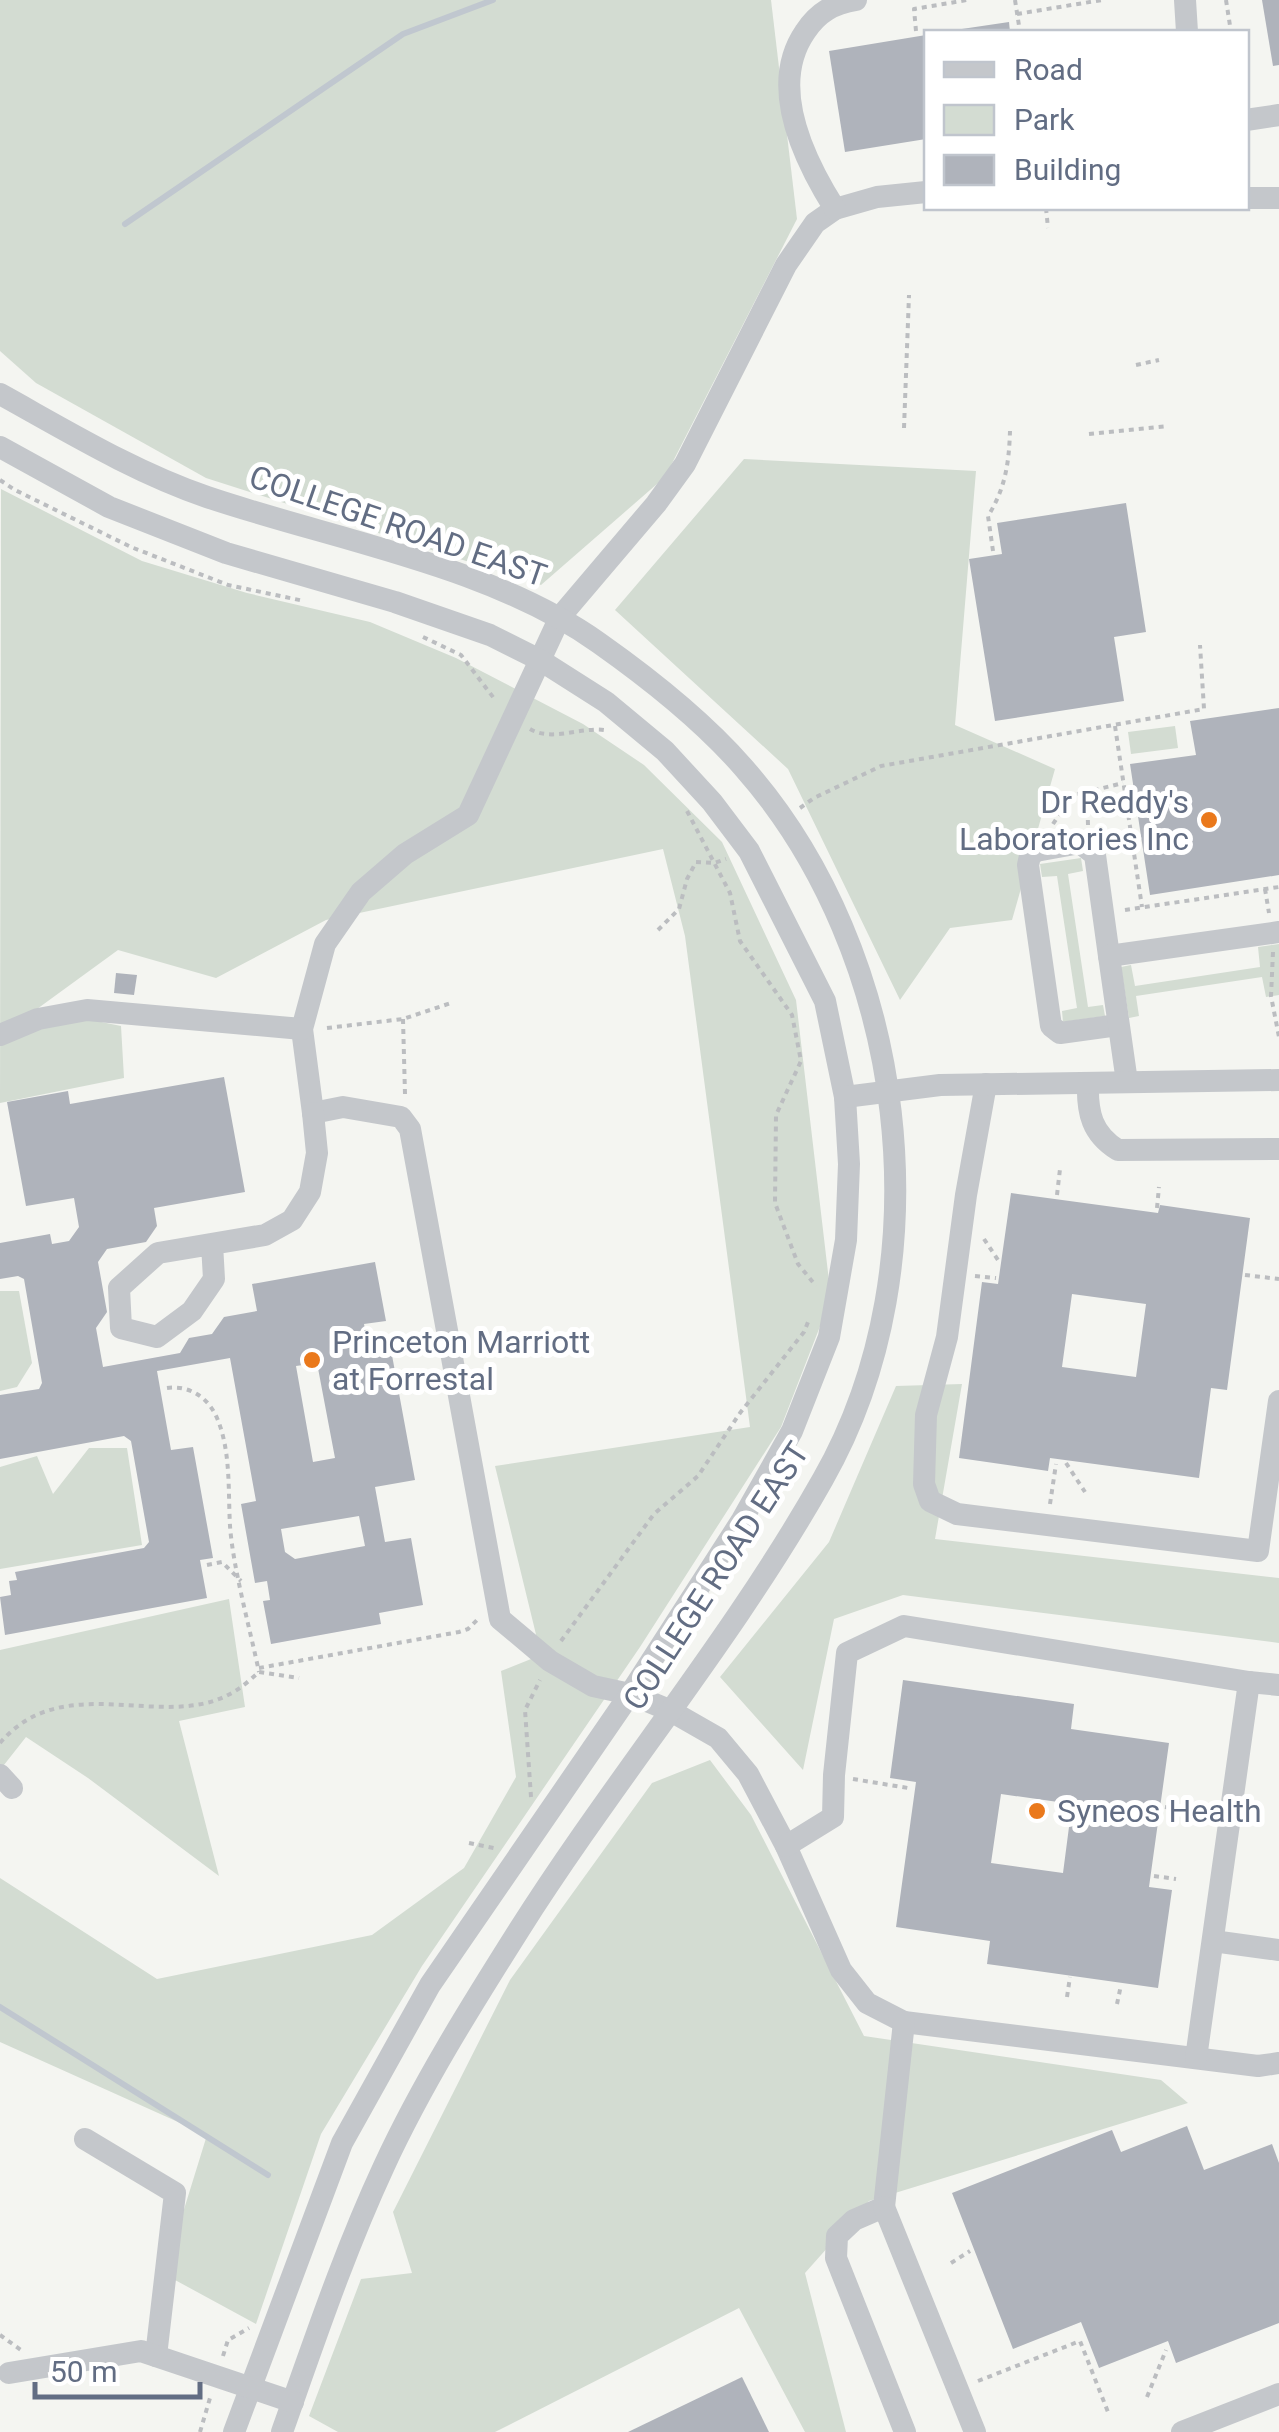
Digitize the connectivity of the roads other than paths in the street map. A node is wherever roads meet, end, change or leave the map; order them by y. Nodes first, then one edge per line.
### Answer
1 (856, 0) edge
2 (1185, 0) edge
3 (1187, 30) edge
4 (1279, 114) edge
5 (1249, 119) edge
6 (924, 192) edge
7 (1249, 198) edge
8 (1279, 198) edge
9 (835, 209) junction
10 (0, 394) edge
11 (0, 446) edge
12 (560, 617) junction
13 (540, 660) junction
14 (1276, 933) edge
15 (1109, 956) junction
16 (1118, 1025) junction
17 (302, 1029) junction
18 (0, 1035) edge
19 (1279, 1080) edge
20 (1127, 1082) junction
21 (1088, 1083) junction
22 (986, 1084) junction
23 (890, 1092) junction
24 (845, 1097) junction
25 (313, 1112) junction
26 (1279, 1148) edge
27 (212, 1244) junction
28 (1279, 1401) edge
29 (1268, 1552) edge
30 (1249, 1682) junction
31 (1279, 1685) edge
32 (630, 1694) junction
33 (670, 1710) junction
34 (786, 1846) junction
35 (1213, 1941) junction
36 (1279, 1950) edge
37 (904, 2022) junction
38 (1196, 2058) junction
39 (1279, 2063) edge
40 (85, 2138) dead end
41 (884, 2207) junction
42 (156, 2356) junction
43 (9, 2373) dead end
44 (250, 2387) junction
45 (1279, 2394) edge
46 (293, 2402) junction
47 (234, 2432) edge
48 (282, 2432) edge
49 (905, 2432) edge
50 (975, 2432) edge
51 (1182, 2432) edge

1 - 9 street
2 - 3 street
4 - 5 street
6 - 9 street
7 - 8 street
9 - 12 street
10 - 12 street, COLLEGE ROAD EAST
11 - 13 street, COLLEGE ROAD EAST
12 - 13 street
12 - 23 street, COLLEGE ROAD EAST
13 - 17 street
13 - 24 street, COLLEGE ROAD EAST
14 - 15 street
15 - 16 street
15 - 16 street
16 - 20 street
17 - 18 street
17 - 25 street
19 - 20 street
20 - 21 street
21 - 22 street
21 - 26 street
22 - 23 street
22 - 29 street
23 - 24 street
23 - 33 street, COLLEGE ROAD EAST
24 - 32 street, COLLEGE ROAD EAST
25 - 27 street
25 - 32 street
27 - 27 street
28 - 29 street
30 - 31 street
30 - 34 street
30 - 35 street
32 - 33 street
32 - 44 street, COLLEGE ROAD EAST
33 - 34 street
33 - 46 street, COLLEGE ROAD EAST
34 - 37 street
35 - 36 street
35 - 38 street
37 - 38 street
37 - 41 street
38 - 39 street
40 - 42 street
41 - 49 street
41 - 50 street
42 - 43 street
42 - 44 street
44 - 46 street
44 - 47 street, COLLEGE ROAD EAST
45 - 51 street
46 - 48 street, COLLEGE ROAD EAST

